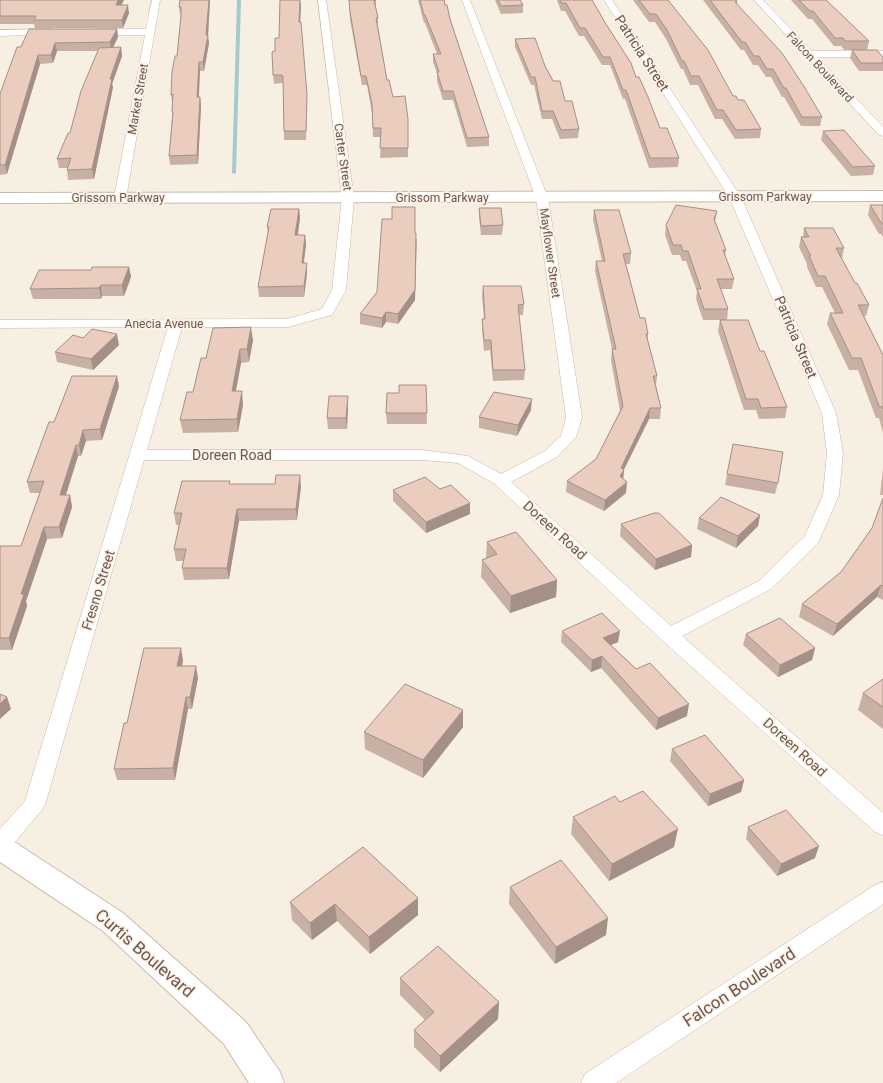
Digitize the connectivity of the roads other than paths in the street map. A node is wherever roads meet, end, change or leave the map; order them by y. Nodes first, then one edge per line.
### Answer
1 (156, 0) edge
2 (322, 0) edge
3 (466, 0) edge
4 (608, 0) edge
5 (758, 0) edge
6 (64, 32) edge
7 (87, 32) edge
8 (150, 32) junction
9 (0, 34) edge
10 (808, 54) junction
11 (883, 54) edge
12 (865, 114) junction
13 (877, 114) dead end
14 (883, 133) edge
15 (883, 196) edge
16 (735, 197) junction
17 (0, 198) edge
18 (120, 198) junction
19 (348, 198) junction
20 (542, 198) junction
21 (327, 312) joint
22 (0, 324) edge
23 (176, 324) junction
24 (138, 455) junction
25 (501, 481) junction
26 (669, 635) junction
27 (883, 826) edge
28 (0, 845) edge
29 (883, 892) edge
30 (268, 1083) edge
31 (594, 1083) edge

1 - 8 street, Market Street
2 - 19 street, Carter Street
3 - 20 street, Mayflower Street
4 - 16 street, Patricia Street
5 - 10 street, Falcon Boulevard
6 - 9 street
7 - 8 street
8 - 18 street, Market Street
10 - 11 street
10 - 12 street, Falcon Boulevard
12 - 13 street
12 - 14 street, Falcon Boulevard
15 - 16 main road, Grissom Parkway
16 - 20 main road, Grissom Parkway
16 - 26 street, Patricia Street
17 - 18 main road, Grissom Parkway
18 - 19 main road, Grissom Parkway
19 - 20 main road, Grissom Parkway
19 - 21 street, Carter Street
20 - 25 street, Mayflower Street
21 - 23 street, Anecia Avenue
22 - 23 street, Anecia Avenue
23 - 24 street, Fresno Street
24 - 25 street, Doreen Road
24 - 28 street, Fresno Street
25 - 26 street, Doreen Road
26 - 27 street, Doreen Road
28 - 30 main road, Curtis Boulevard
29 - 31 street, Falcon Boulevard

